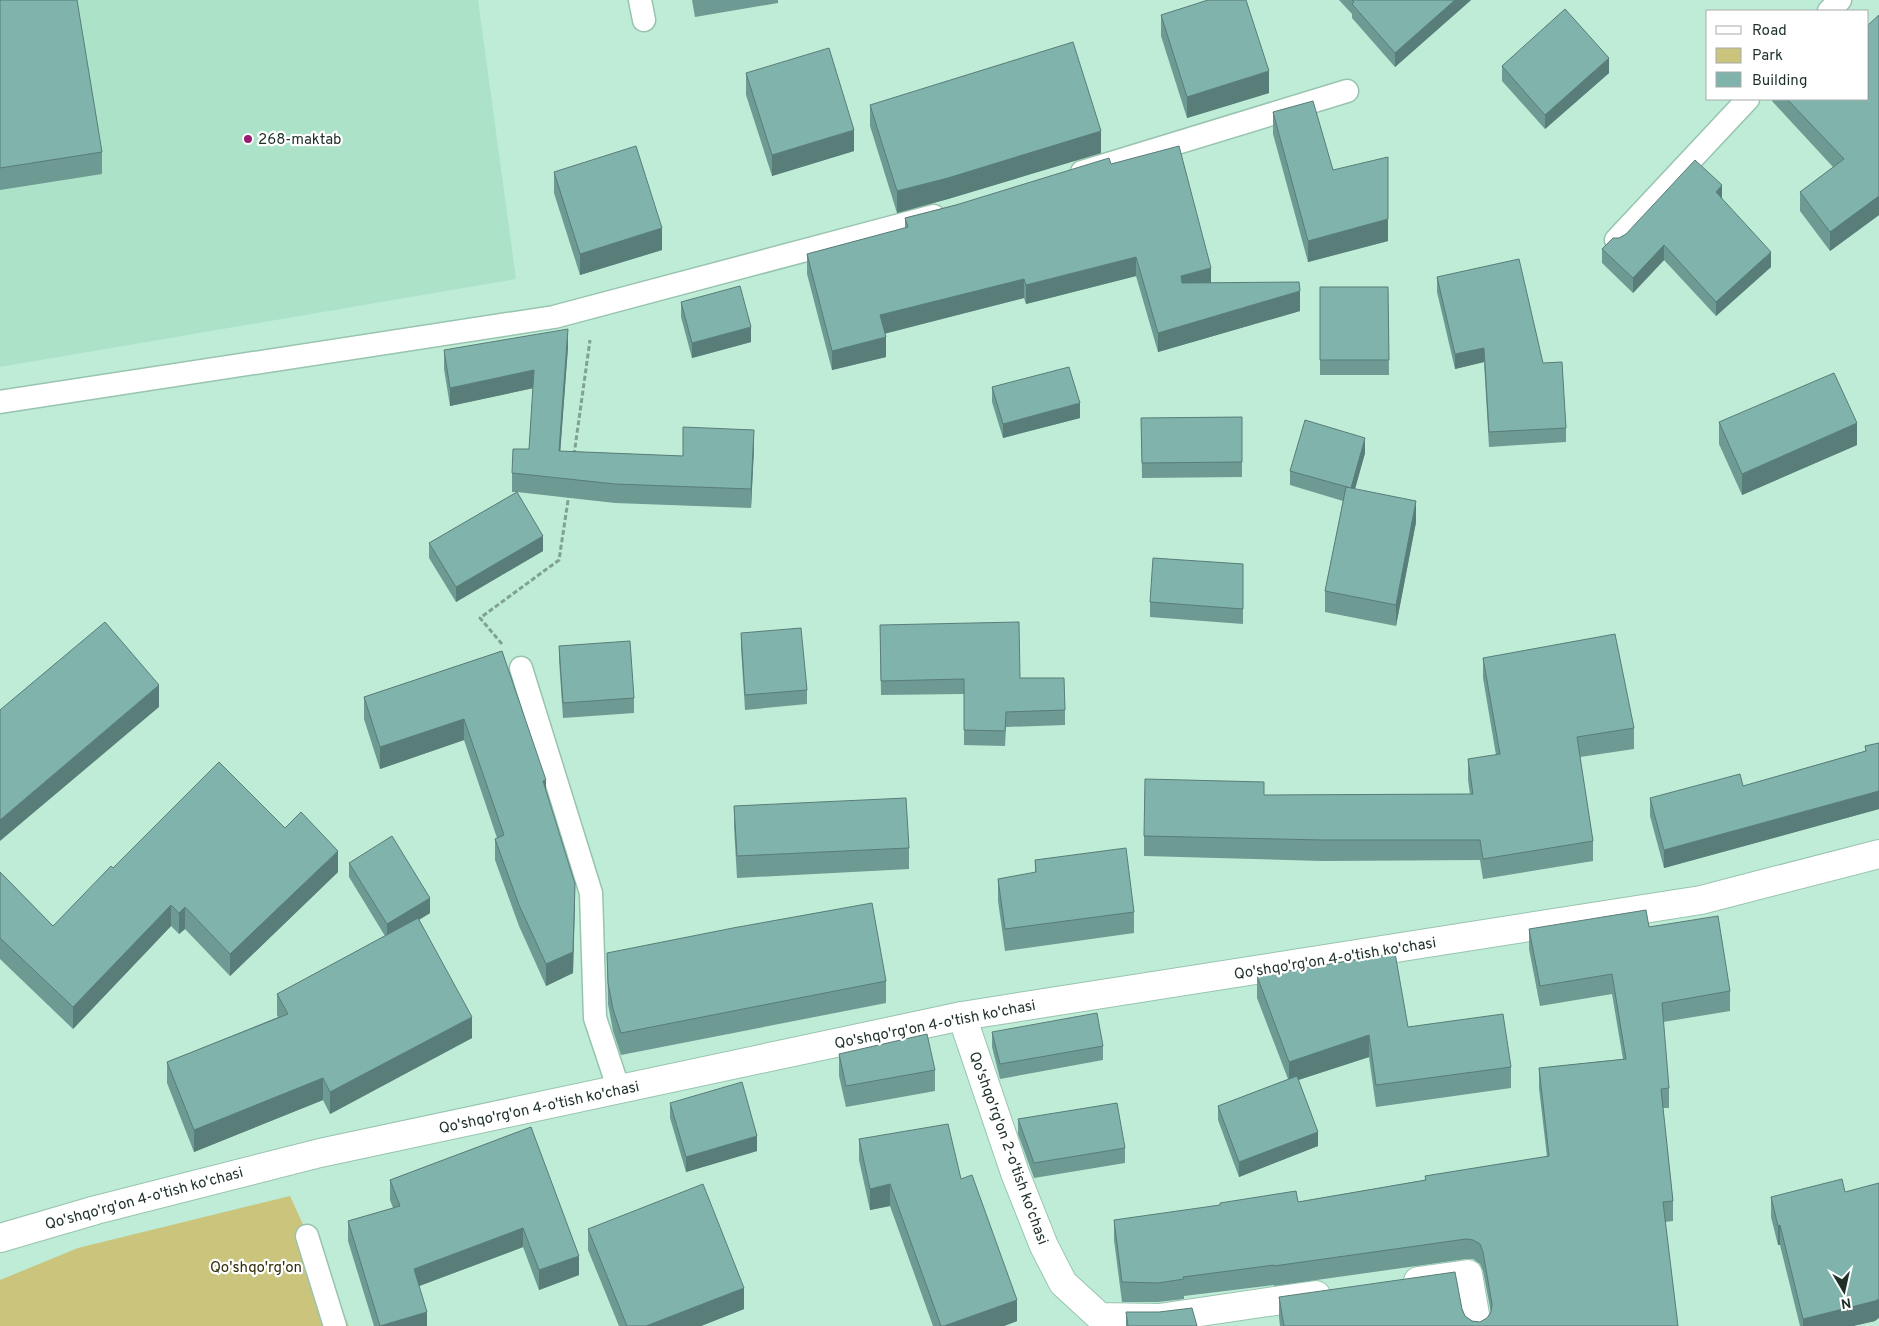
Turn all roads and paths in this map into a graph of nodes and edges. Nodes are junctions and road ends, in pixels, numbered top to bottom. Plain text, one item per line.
1 (1840, 0) edge
2 (1830, 10) edge
3 (1347, 91) dead end
4 (1747, 100) edge
5 (1065, 177) edge
6 (952, 212) edge
7 (1616, 240) edge
8 (554, 317) junction
9 (0, 402) edge
10 (573, 464) edge
11 (569, 493) edge
12 (521, 668) joint
13 (1879, 854) edge
14 (962, 1016) junction
15 (618, 1090) junction
16 (307, 1236) dead end
17 (0, 1238) edge
18 (1390, 1285) edge
19 (1342, 1292) edge
20 (1094, 1322) edge
21 (335, 1326) edge
22 (1477, 1326) edge

1 - 2 lane
3 - 5 lane
4 - 7 lane
6 - 8 lane
8 - 9 lane
8 - 10 path
11 - 12 path
12 - 15 lane
13 - 14 street, Qo'shqo'rg'on 4-o'tish ko'chasi
14 - 15 street, Qo'shqo'rg'on 4-o'tish ko'chasi
14 - 20 street, Qo'shqo'rg'on 2-o'tish ko'chasi
15 - 17 street, Qo'shqo'rg'on 4-o'tish ko'chasi
16 - 21 lane
18 - 22 street
19 - 20 street, Qo'shqo'rg'on 2-o'tish ko'chasi

